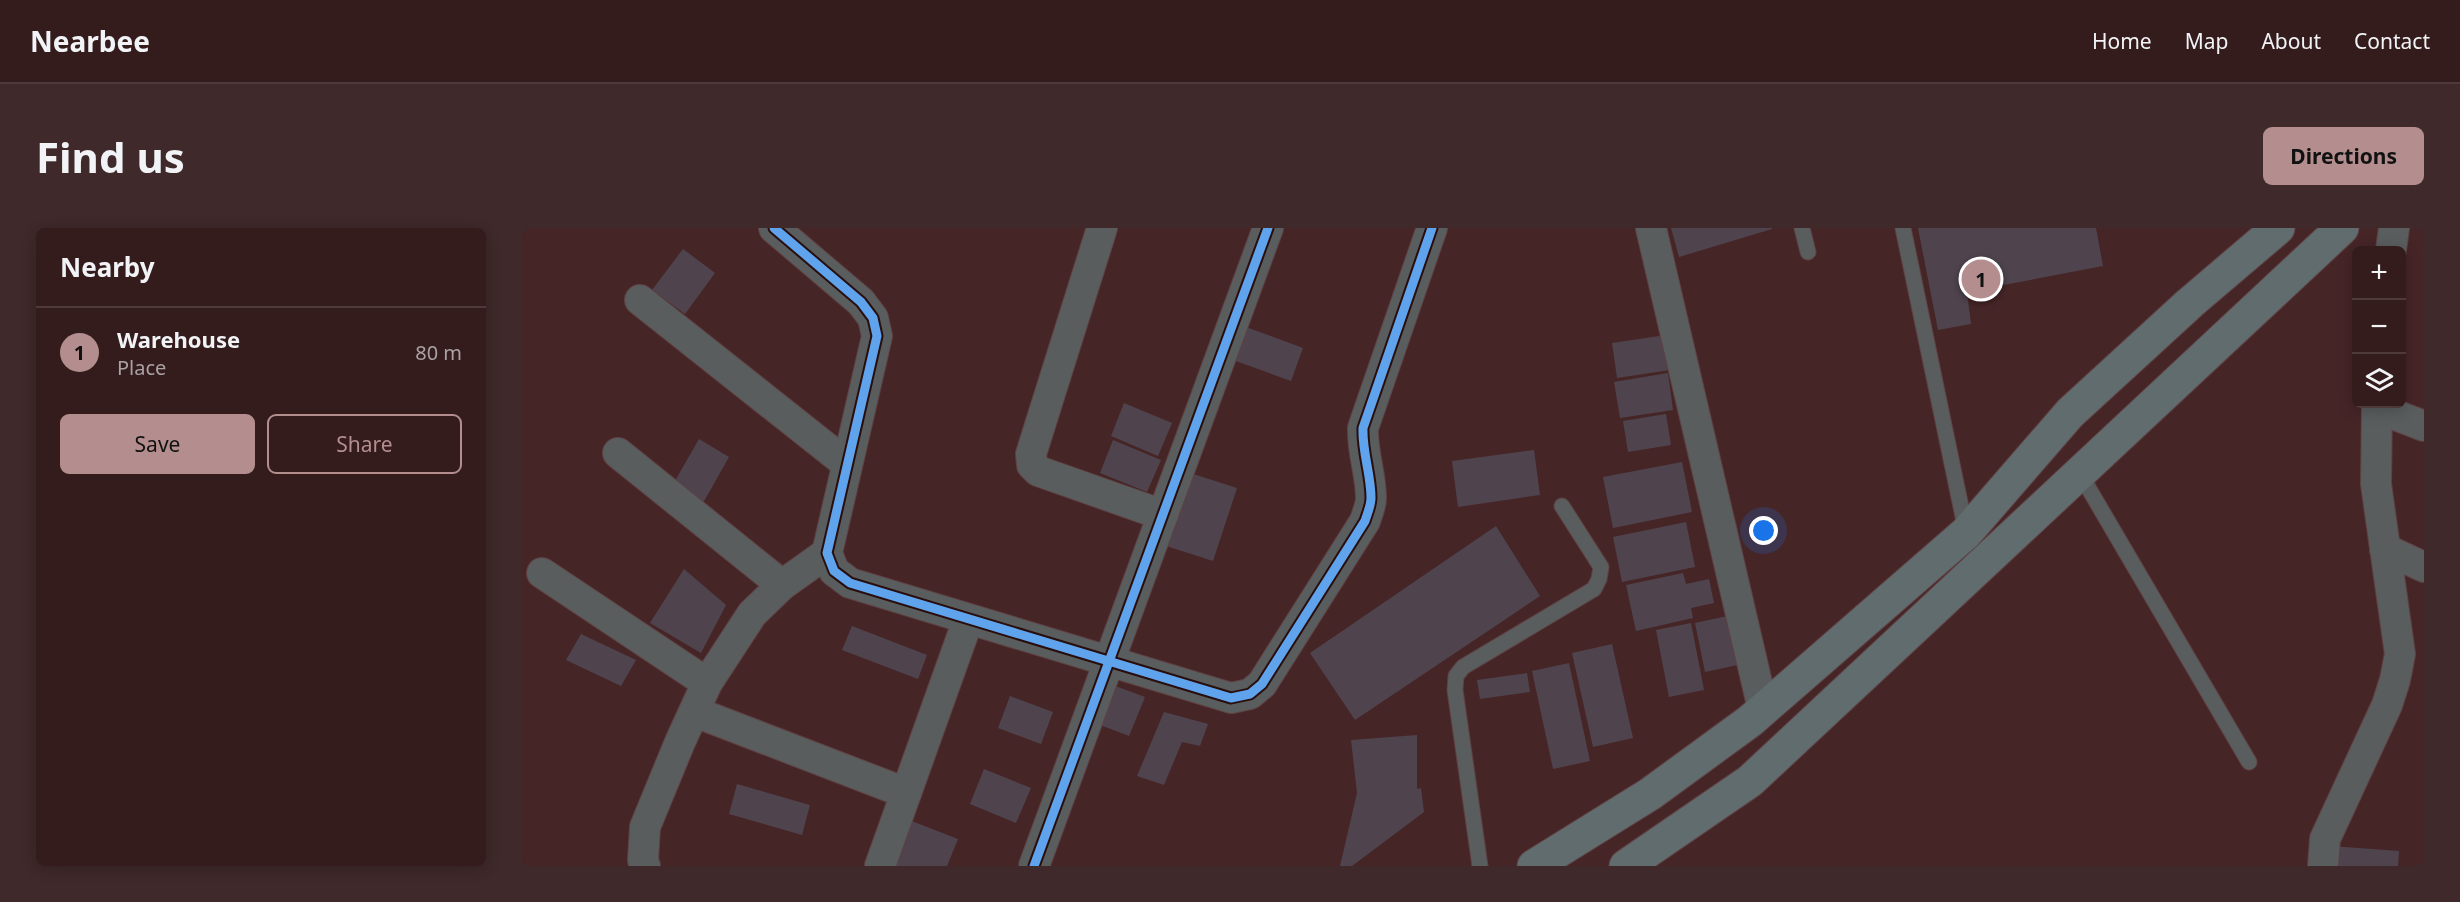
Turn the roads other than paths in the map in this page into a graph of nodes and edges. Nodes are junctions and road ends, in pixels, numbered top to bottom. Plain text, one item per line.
1 (774, 228) edge
2 (1102, 228) edge
3 (1268, 228) edge
4 (1432, 228) edge
5 (1651, 228) edge
6 (1802, 228) edge
7 (1903, 228) edge
8 (2278, 228) edge
9 (2342, 228) edge
10 (2394, 228) edge
11 (2392, 246) edge
12 (1808, 252) dead end
13 (640, 300) dead end
14 (2377, 408) edge
15 (2382, 408) edge
16 (2424, 426) edge
17 (618, 453) dead end
18 (848, 464) junction
19 (2079, 471) junction
20 (1562, 506) dead end
21 (1163, 515) junction
22 (1966, 533) junction
23 (2385, 549) junction
24 (827, 553) junction
25 (2424, 567) edge
26 (542, 573) dead end
27 (782, 585) junction
28 (968, 620) junction
29 (1111, 662) junction
30 (707, 683) junction
31 (1763, 710) junction
32 (695, 712) junction
33 (2249, 762) dead end
34 (906, 793) junction
35 (645, 866) edge
36 (880, 866) edge
37 (1034, 866) edge
38 (1480, 866) edge
39 (1534, 866) edge
40 (1626, 866) edge
41 (2323, 866) edge

1 - 18 street
2 - 21 street
3 - 21 street
4 - 29 street
5 - 31 street
6 - 12 lane
7 - 22 lane
8 - 22 highway
9 - 19 highway
10 - 11 street
13 - 18 street
14 - 23 street
15 - 16 street
17 - 27 street
18 - 24 street
19 - 33 lane
19 - 40 highway
20 - 38 lane
21 - 29 street
22 - 31 highway
23 - 25 street
23 - 41 street
24 - 27 street
24 - 28 street
26 - 30 street
27 - 30 street
28 - 29 street
28 - 34 street
29 - 37 street
30 - 32 street
31 - 39 highway
32 - 34 street
32 - 35 street
34 - 36 street

